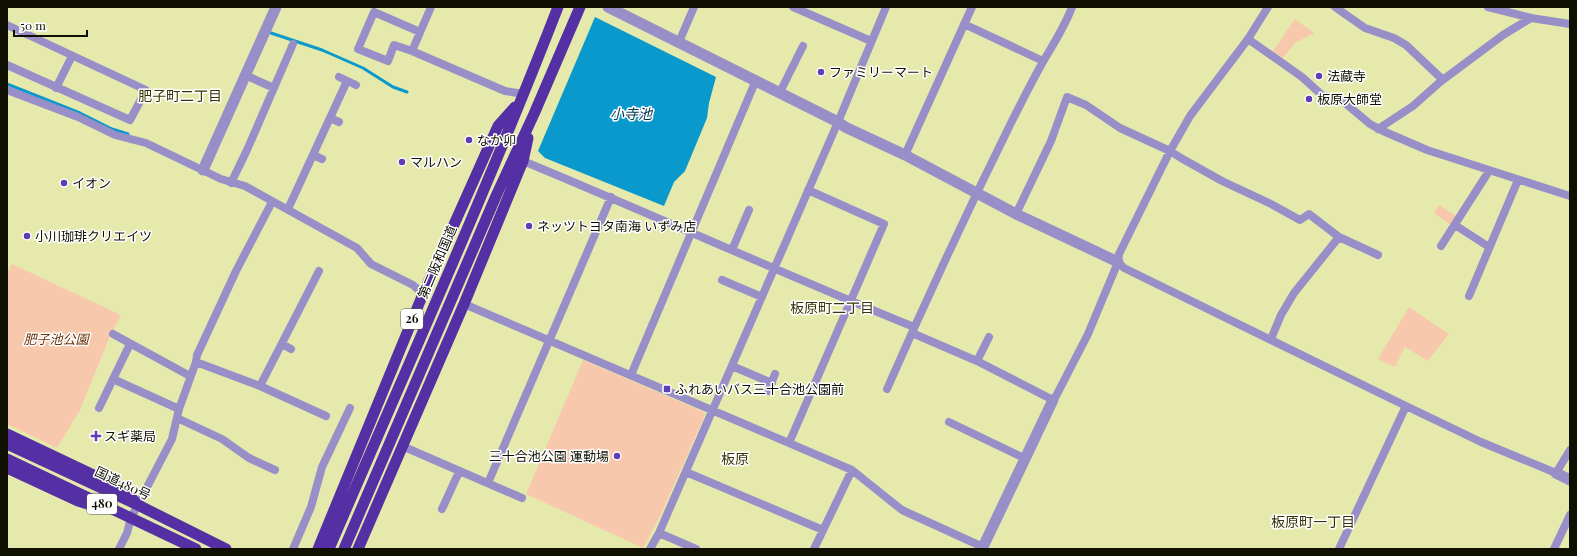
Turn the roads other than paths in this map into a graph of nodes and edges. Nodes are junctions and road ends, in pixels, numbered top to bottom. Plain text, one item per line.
1 (276, 7) edge
2 (431, 7) edge
3 (558, 7) edge
4 (580, 7) edge
5 (608, 7) edge
6 (694, 7) edge
7 (793, 7) edge
8 (886, 7) edge
9 (972, 7) edge
10 (1072, 7) edge
11 (1268, 7) edge
12 (1335, 7) edge
13 (1488, 7) edge
14 (1531, 18) junction
15 (964, 24) junction
16 (1570, 24) edge
17 (7, 25) edge
18 (420, 32) junction
19 (1248, 39) junction
20 (871, 41) junction
21 (679, 42) junction
22 (293, 44) dead end
23 (803, 46) dead end
24 (412, 51) junction
25 (72, 56) junction
26 (1043, 61) junction
27 (7, 65) edge
28 (245, 75) junction
29 (339, 77) dead end
30 (756, 80) junction
31 (1443, 80) junction
32 (347, 81) junction
33 (356, 85) dead end
34 (56, 88) junction
35 (274, 88) junction
36 (7, 90) edge
37 (780, 92) junction
38 (523, 96) junction
39 (534, 114) junction
40 (330, 118) junction
41 (339, 122) dead end
42 (838, 122) junction
43 (1378, 129) junction
44 (1170, 151) junction
45 (313, 155) junction
46 (905, 155) junction
47 (322, 159) dead end
48 (523, 161) junction
49 (203, 170) junction
50 (1489, 171) junction
51 (1518, 180) junction
52 (231, 183) junction
53 (808, 190) junction
54 (977, 192) junction
55 (1570, 196) edge
56 (611, 197) junction
57 (272, 202) junction
58 (288, 209) junction
59 (749, 210) dead end
60 (1016, 214) junction
61 (1455, 225) junction
62 (692, 233) junction
63 (1339, 237) junction
64 (1441, 246) dead end
65 (1490, 247) junction
66 (732, 250) junction
67 (1378, 255) dead end
68 (1118, 262) junction
69 (774, 269) junction
70 (319, 271) dead end
71 (722, 280) dead end
72 (423, 294) junction
73 (1469, 296) dead end
74 (762, 297) junction
75 (850, 301) junction
76 (464, 304) junction
77 (913, 330) junction
78 (113, 334) dead end
79 (989, 337) dead end
80 (1271, 339) junction
81 (550, 340) junction
82 (130, 344) junction
83 (282, 344) junction
84 (291, 349) dead end
85 (977, 361) junction
86 (196, 362) junction
87 (732, 366) junction
88 (775, 374) dead end
89 (631, 375) junction
90 (190, 376) junction
91 (113, 379) junction
92 (772, 382) junction
93 (260, 386) junction
94 (887, 389) dead end
95 (768, 391) dead end
96 (1053, 400) junction
97 (1406, 406) junction
98 (99, 408) dead end
99 (350, 408) dead end
100 (179, 409) junction
101 (713, 410) junction
102 (326, 416) dead end
103 (177, 418) junction
104 (949, 422) dead end
105 (7, 434) edge
106 (789, 443) junction
107 (7, 444) edge
108 (402, 446) junction
109 (1570, 450) edge
110 (1024, 458) junction
111 (7, 459) edge
112 (7, 468) edge
113 (275, 470) dead end
114 (852, 470) junction
115 (459, 472) junction
116 (686, 472) junction
117 (1556, 473) junction
118 (1570, 480) edge
119 (488, 483) junction
120 (522, 498) dead end
121 (138, 505) junction
122 (114, 510) junction
123 (442, 510) dead end
124 (1570, 515) edge
125 (131, 518) junction
126 (823, 530) junction
127 (659, 533) junction
128 (982, 548) edge
129 (119, 549) edge
130 (196, 549) edge
131 (226, 549) edge
132 (293, 549) edge
133 (318, 549) edge
134 (329, 549) edge
135 (344, 549) edge
136 (358, 549) edge
137 (650, 549) edge
138 (696, 549) edge
139 (814, 549) edge
140 (1339, 549) edge
141 (1554, 549) edge

1 - 28 street
2 - 18 street
3 - 38 highway, 第二阪和国道 / 26
4 - 39 highway, 26
5 - 21 street
6 - 21 street
7 - 20 street
8 - 20 street
9 - 15 street
10 - 26 street
11 - 19 street
12 - 31 street
13 - 14 street
14 - 16 street
14 - 31 street
15 - 26 street
15 - 46 street
17 - 25 street
18 - 24 street
18 - 24 street
19 - 43 street
19 - 44 street
20 - 42 street
21 - 30 street
22 - 35 street
23 - 37 street
24 - 38 street
25 - 34 street
25 - 34 street
26 - 54 street
27 - 34 street
28 - 35 street
28 - 49 street
29 - 32 street
30 - 37 street
30 - 62 street
31 - 43 street
32 - 33 street
32 - 40 street
35 - 52 street
36 - 49 street
37 - 42 street
38 - 72 highway, 26
38 - 134 highway, 第二阪和国道 / 26
39 - 48 highway, 26
39 - 135 highway, 26
40 - 41 street
40 - 45 street
42 - 46 street
42 - 53 street
43 - 50 street
44 - 60 street
44 - 63 street
44 - 68 street
45 - 47 street
45 - 58 street
46 - 54 street
48 - 56 street
48 - 76 highway, 26
49 - 52 street
50 - 51 street
50 - 61 street
51 - 55 street
51 - 65 street
52 - 57 street
53 - 69 street
53 - 75 street
54 - 60 street
54 - 77 street
56 - 62 street
56 - 81 street
57 - 58 street
57 - 86 street
58 - 72 street
59 - 66 street
60 - 68 street
61 - 64 street
61 - 65 street
62 - 66 street
62 - 89 street
63 - 67 street
63 - 80 street
65 - 73 street
66 - 69 street
68 - 80 street
68 - 96 street
69 - 74 street
69 - 75 street
70 - 83 street
71 - 74 street
72 - 133 highway, 26
74 - 87 street
75 - 77 street
75 - 106 street
76 - 81 street
76 - 108 highway, 26
77 - 85 street
77 - 94 street
78 - 82 street
79 - 85 street
80 - 97 street
81 - 89 street
81 - 119 street
82 - 90 street
82 - 91 street
83 - 84 street
83 - 93 street
85 - 96 street
86 - 90 street
86 - 93 street
87 - 92 street
87 - 101 street
88 - 92 street
89 - 101 street
90 - 100 street
91 - 98 street
91 - 100 street
92 - 95 street
93 - 102 street
96 - 110 street
97 - 117 street
97 - 140 street
99 - 132 street
100 - 103 street
101 - 106 street
101 - 116 street
103 - 113 street
103 - 121 street
104 - 110 street
105 - 121 highway, 480
106 - 114 street
107 - 121 highway, 国道480号 / 480
108 - 115 street
108 - 136 highway, 26
109 - 117 street
110 - 128 street
111 - 122 highway, 480
112 - 122 highway, 480
114 - 126 street
114 - 128 street
115 - 119 street
115 - 123 street
116 - 126 street
116 - 127 street
117 - 118 street
119 - 120 street
121 - 125 street
121 - 131 highway, 国道480号 / 480
122 - 125 highway, 480
124 - 141 street
125 - 129 street
125 - 130 highway, 480
126 - 139 street
127 - 137 street
127 - 138 street

